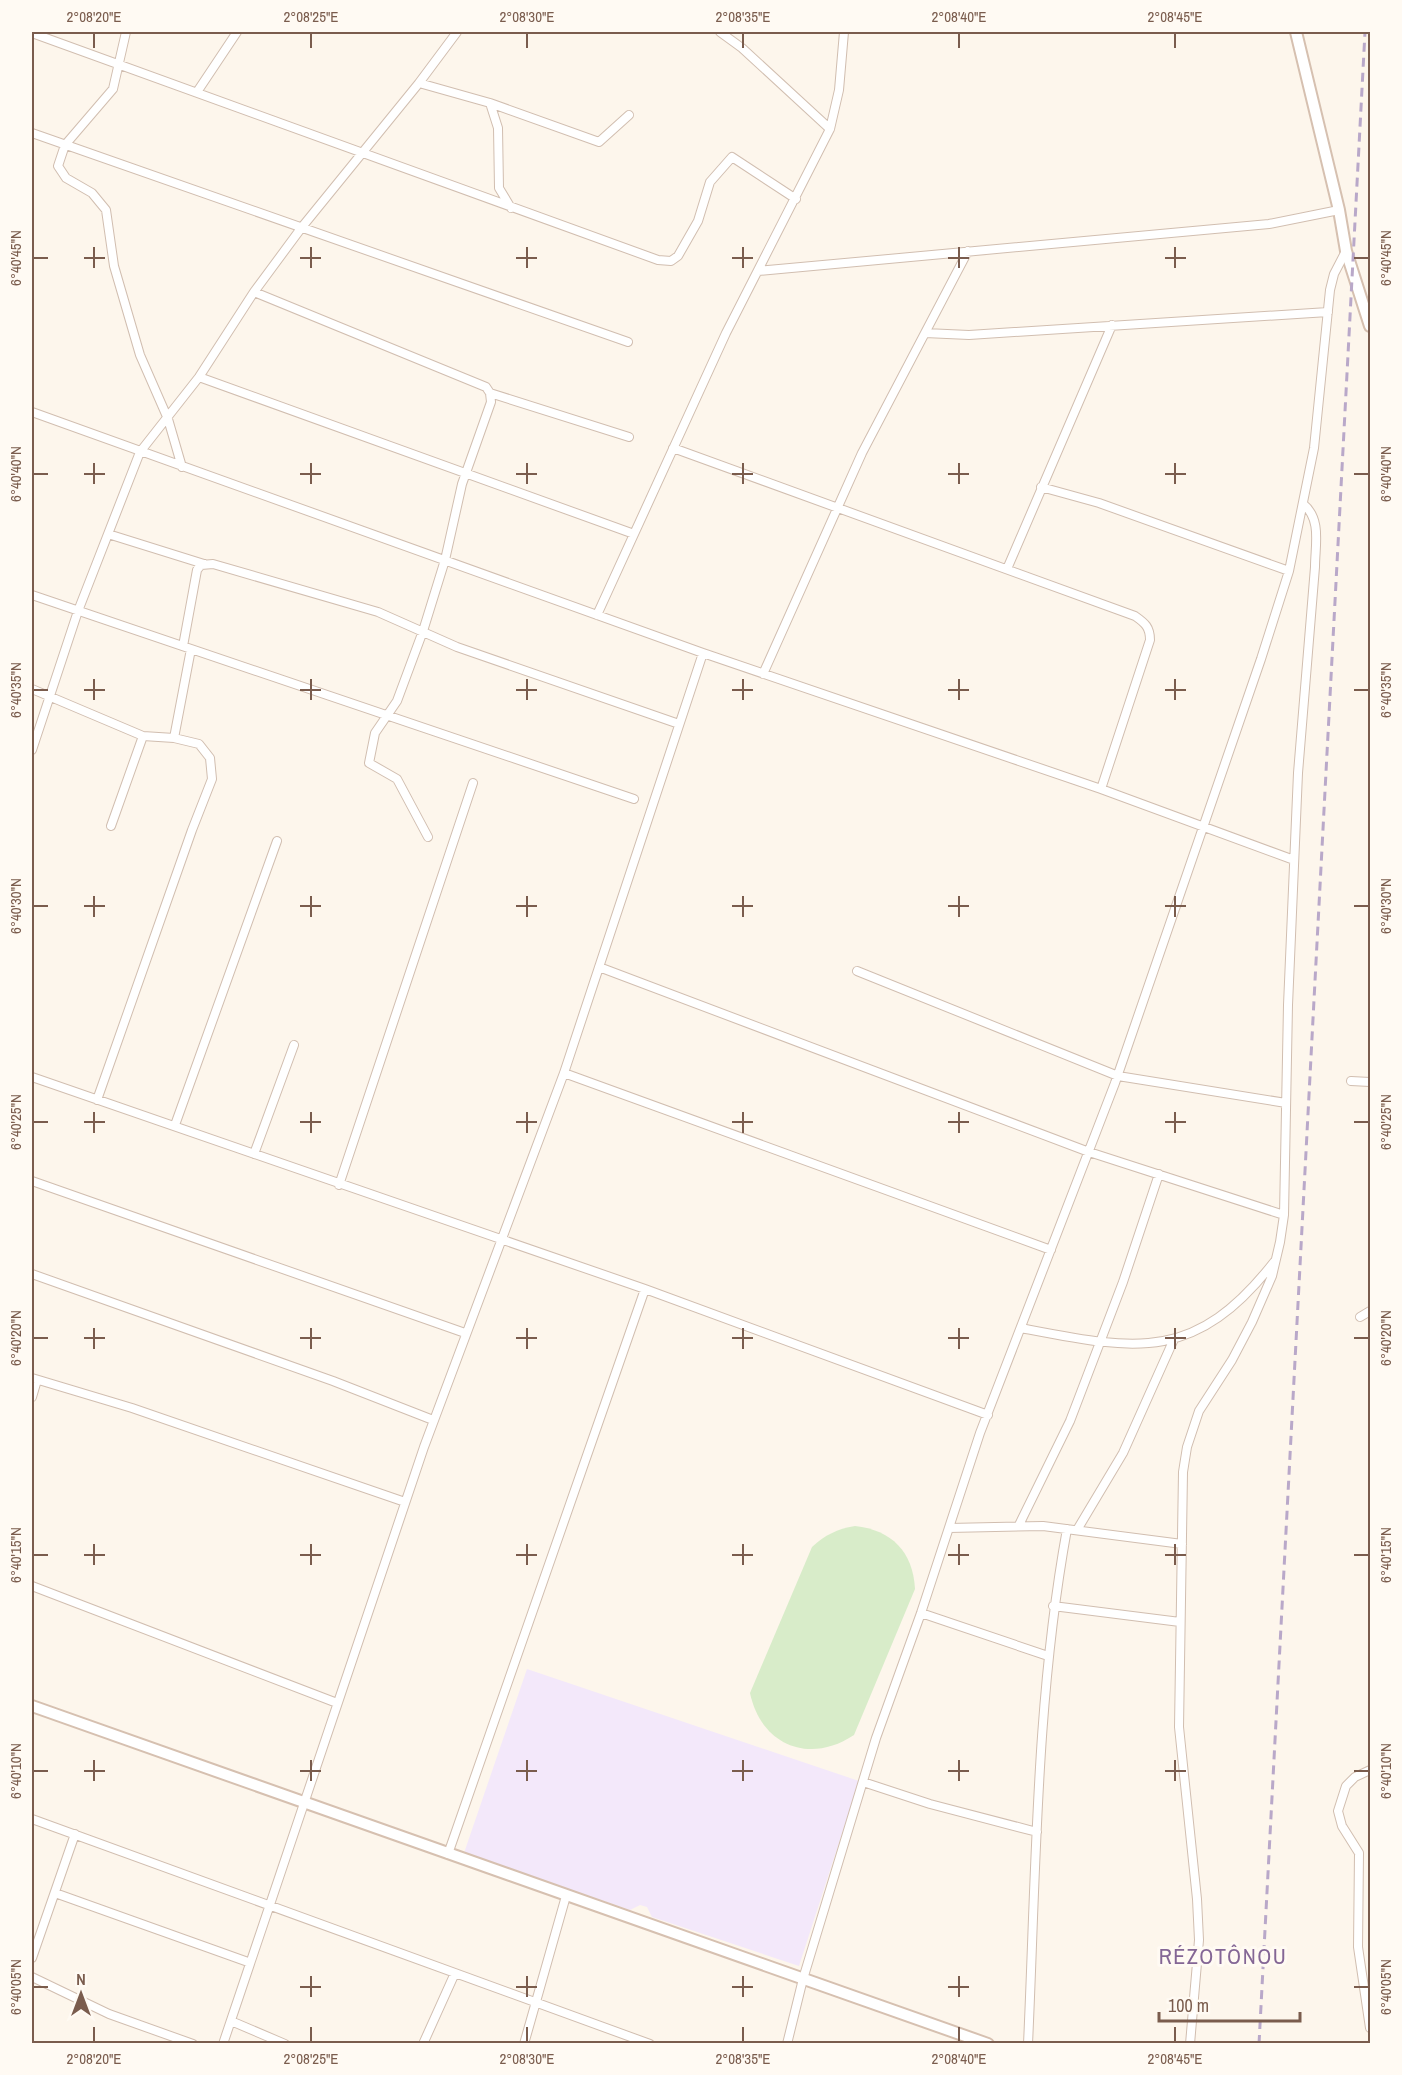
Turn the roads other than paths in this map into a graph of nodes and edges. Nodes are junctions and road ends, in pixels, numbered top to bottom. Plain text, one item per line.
1 (126, 32) edge
2 (237, 32) edge
3 (457, 32) edge
4 (720, 32) edge
5 (844, 32) edge
6 (1296, 32) edge
7 (32, 33) edge
8 (119, 64) junction
9 (419, 83) junction
10 (197, 92) junction
11 (490, 103) junction
12 (629, 115) dead end
13 (831, 129) junction
14 (32, 133) edge
15 (65, 145) junction
16 (362, 152) junction
17 (796, 199) junction
18 (511, 209) junction
19 (1340, 210) junction
20 (302, 227) junction
21 (968, 251) junction
22 (1346, 251) junction
23 (758, 271) junction
24 (254, 292) junction
25 (1328, 312) junction
26 (1112, 325) junction
27 (1371, 326) edge
28 (925, 333) junction
29 (628, 342) dead end
30 (199, 377) junction
31 (490, 393) junction
32 (32, 412) edge
33 (168, 419) junction
34 (629, 437) dead end
35 (673, 448) junction
36 (140, 452) junction
37 (182, 467) junction
38 (465, 474) junction
39 (1041, 487) junction
40 (1303, 504) junction
41 (838, 508) junction
42 (108, 534) junction
43 (634, 534) junction
44 (445, 560) junction
45 (204, 564) junction
46 (1007, 570) junction
47 (1289, 571) junction
48 (32, 595) edge
49 (78, 611) junction
50 (597, 615) junction
51 (423, 631) junction
52 (183, 646) junction
53 (191, 649) junction
54 (703, 653) junction
55 (763, 674) junction
56 (32, 689) edge
57 (50, 696) junction
58 (386, 715) junction
59 (679, 724) junction
60 (142, 736) junction
61 (174, 738) junction
62 (32, 750) edge
63 (473, 783) dead end
64 (1101, 789) junction
65 (634, 799) dead end
66 (111, 826) dead end
67 (1204, 828) junction
68 (428, 837) dead end
69 (277, 841) dead end
70 (1294, 860) junction
71 (599, 966) junction
72 (857, 972) dead end
73 (294, 1045) dead end
74 (564, 1073) junction
75 (1118, 1076) junction
76 (32, 1077) edge
77 (1351, 1081) dead end
78 (1371, 1082) edge
79 (97, 1100) junction
80 (1286, 1103) junction
81 (175, 1125) junction
82 (1089, 1152) junction
83 (254, 1154) junction
84 (1158, 1174) junction
85 (32, 1181) edge
86 (339, 1185) junction
87 (1284, 1215) junction
88 (501, 1240) junction
89 (1051, 1250) junction
90 (1277, 1257) junction
91 (32, 1274) edge
92 (645, 1289) junction
93 (1371, 1311) edge
94 (1360, 1317) dead end
95 (1021, 1328) junction
96 (465, 1333) junction
97 (1174, 1340) junction
98 (1099, 1342) junction
99 (34, 1379) edge
100 (32, 1397) edge
101 (988, 1415) junction
102 (433, 1420) junction
103 (405, 1502) junction
104 (1019, 1525) junction
105 (949, 1528) junction
106 (1067, 1529) junction
107 (1077, 1530) junction
108 (1182, 1544) junction
109 (32, 1586) edge
110 (1053, 1606) junction
111 (921, 1613) junction
112 (1180, 1622) junction
113 (1048, 1656) junction
114 (337, 1703) junction
115 (32, 1706) edge
116 (1371, 1770) edge
117 (863, 1782) junction
118 (303, 1802) junction
119 (32, 1819) edge
120 (1037, 1832) junction
121 (75, 1834) junction
122 (447, 1854) junction
123 (55, 1893) junction
124 (566, 1896) junction
125 (270, 1906) junction
126 (32, 1958) edge
127 (249, 1962) junction
128 (454, 1972) junction
129 (32, 1977) edge
130 (803, 1979) junction
131 (536, 2002) junction
132 (231, 2021) junction
133 (1371, 2028) edge
134 (193, 2043) edge
135 (223, 2043) edge
136 (285, 2043) edge
137 (423, 2043) edge
138 (524, 2043) edge
139 (650, 2043) edge
140 (787, 2043) edge
141 (988, 2043) edge
142 (1028, 2043) edge
143 (1190, 2043) edge

1 - 8 street
2 - 10 street
3 - 9 street
4 - 13 street
5 - 13 street
6 - 19 main road
7 - 8 street
8 - 10 street
8 - 15 street
9 - 11 street
9 - 16 street
10 - 16 street
11 - 12 street
11 - 18 street
13 - 17 street
14 - 15 street
15 - 20 street
15 - 33 street
16 - 18 street
16 - 20 street
17 - 18 street
17 - 23 street
19 - 21 street
19 - 22 main road
20 - 24 street
20 - 29 street
21 - 23 street
21 - 28 street
22 - 25 street
22 - 27 main road
23 - 35 street
24 - 30 street
24 - 31 street
25 - 26 street
25 - 40 street
26 - 28 street
26 - 39 street
28 - 41 street
30 - 33 street
30 - 38 street
31 - 34 street
31 - 38 street
32 - 36 street
33 - 36 street
33 - 37 street
35 - 41 street
35 - 43 street
36 - 37 street
36 - 42 street
37 - 44 street
38 - 43 street
38 - 44 street
39 - 46 street
39 - 47 street
40 - 47 street
40 - 70 street
41 - 46 street
41 - 55 street
42 - 45 street
42 - 49 street
43 - 50 street
44 - 50 street
44 - 51 street
45 - 51 street
45 - 52 street
46 - 64 street
47 - 67 street
48 - 49 street
49 - 52 street
49 - 57 street
50 - 54 street
51 - 58 street
51 - 59 street
52 - 53 street
53 - 58 street
53 - 61 street
54 - 55 street
54 - 59 street
55 - 64 street
56 - 57 street
57 - 60 street
57 - 62 street
58 - 65 street
58 - 68 street
59 - 71 street
60 - 61 street
60 - 66 street
61 - 79 street
63 - 86 street
64 - 67 street
67 - 70 street
67 - 75 street
69 - 81 street
70 - 80 street
71 - 74 street
71 - 82 street
72 - 75 street
73 - 83 street
74 - 88 street
74 - 89 street
75 - 80 street
75 - 82 street
76 - 79 street
77 - 78 street
79 - 81 street
80 - 87 street
81 - 83 street
82 - 84 street
82 - 89 street
83 - 86 street
84 - 87 street
84 - 98 street
85 - 96 street
86 - 88 street
87 - 90 street
88 - 92 street
88 - 96 street
89 - 95 street
90 - 97 street
90 - 108 street
91 - 102 street
92 - 101 street
92 - 122 street
93 - 94 street
95 - 98 street
95 - 101 street
96 - 102 street
97 - 98 street
97 - 107 street
98 - 104 street
99 - 100 street
99 - 103 street
101 - 105 street
102 - 103 street
103 - 114 street
104 - 105 street
104 - 106 street
105 - 111 street
106 - 107 street
106 - 110 street
107 - 108 street
108 - 112 street
109 - 114 street
110 - 112 street
110 - 113 street
111 - 113 street
111 - 117 street
112 - 143 street
113 - 120 street
114 - 118 street
115 - 118 main road
116 - 133 street
117 - 120 street
117 - 130 street
118 - 122 main road
118 - 125 street
119 - 121 street
120 - 142 street
121 - 123 street
121 - 125 street
122 - 124 main road
123 - 126 street
123 - 127 street
124 - 130 main road
124 - 131 street
125 - 127 street
125 - 128 street
127 - 132 street
128 - 131 street
128 - 137 street
129 - 134 street
130 - 140 street
130 - 141 main road
131 - 138 street
131 - 139 street
132 - 135 street
132 - 136 street

